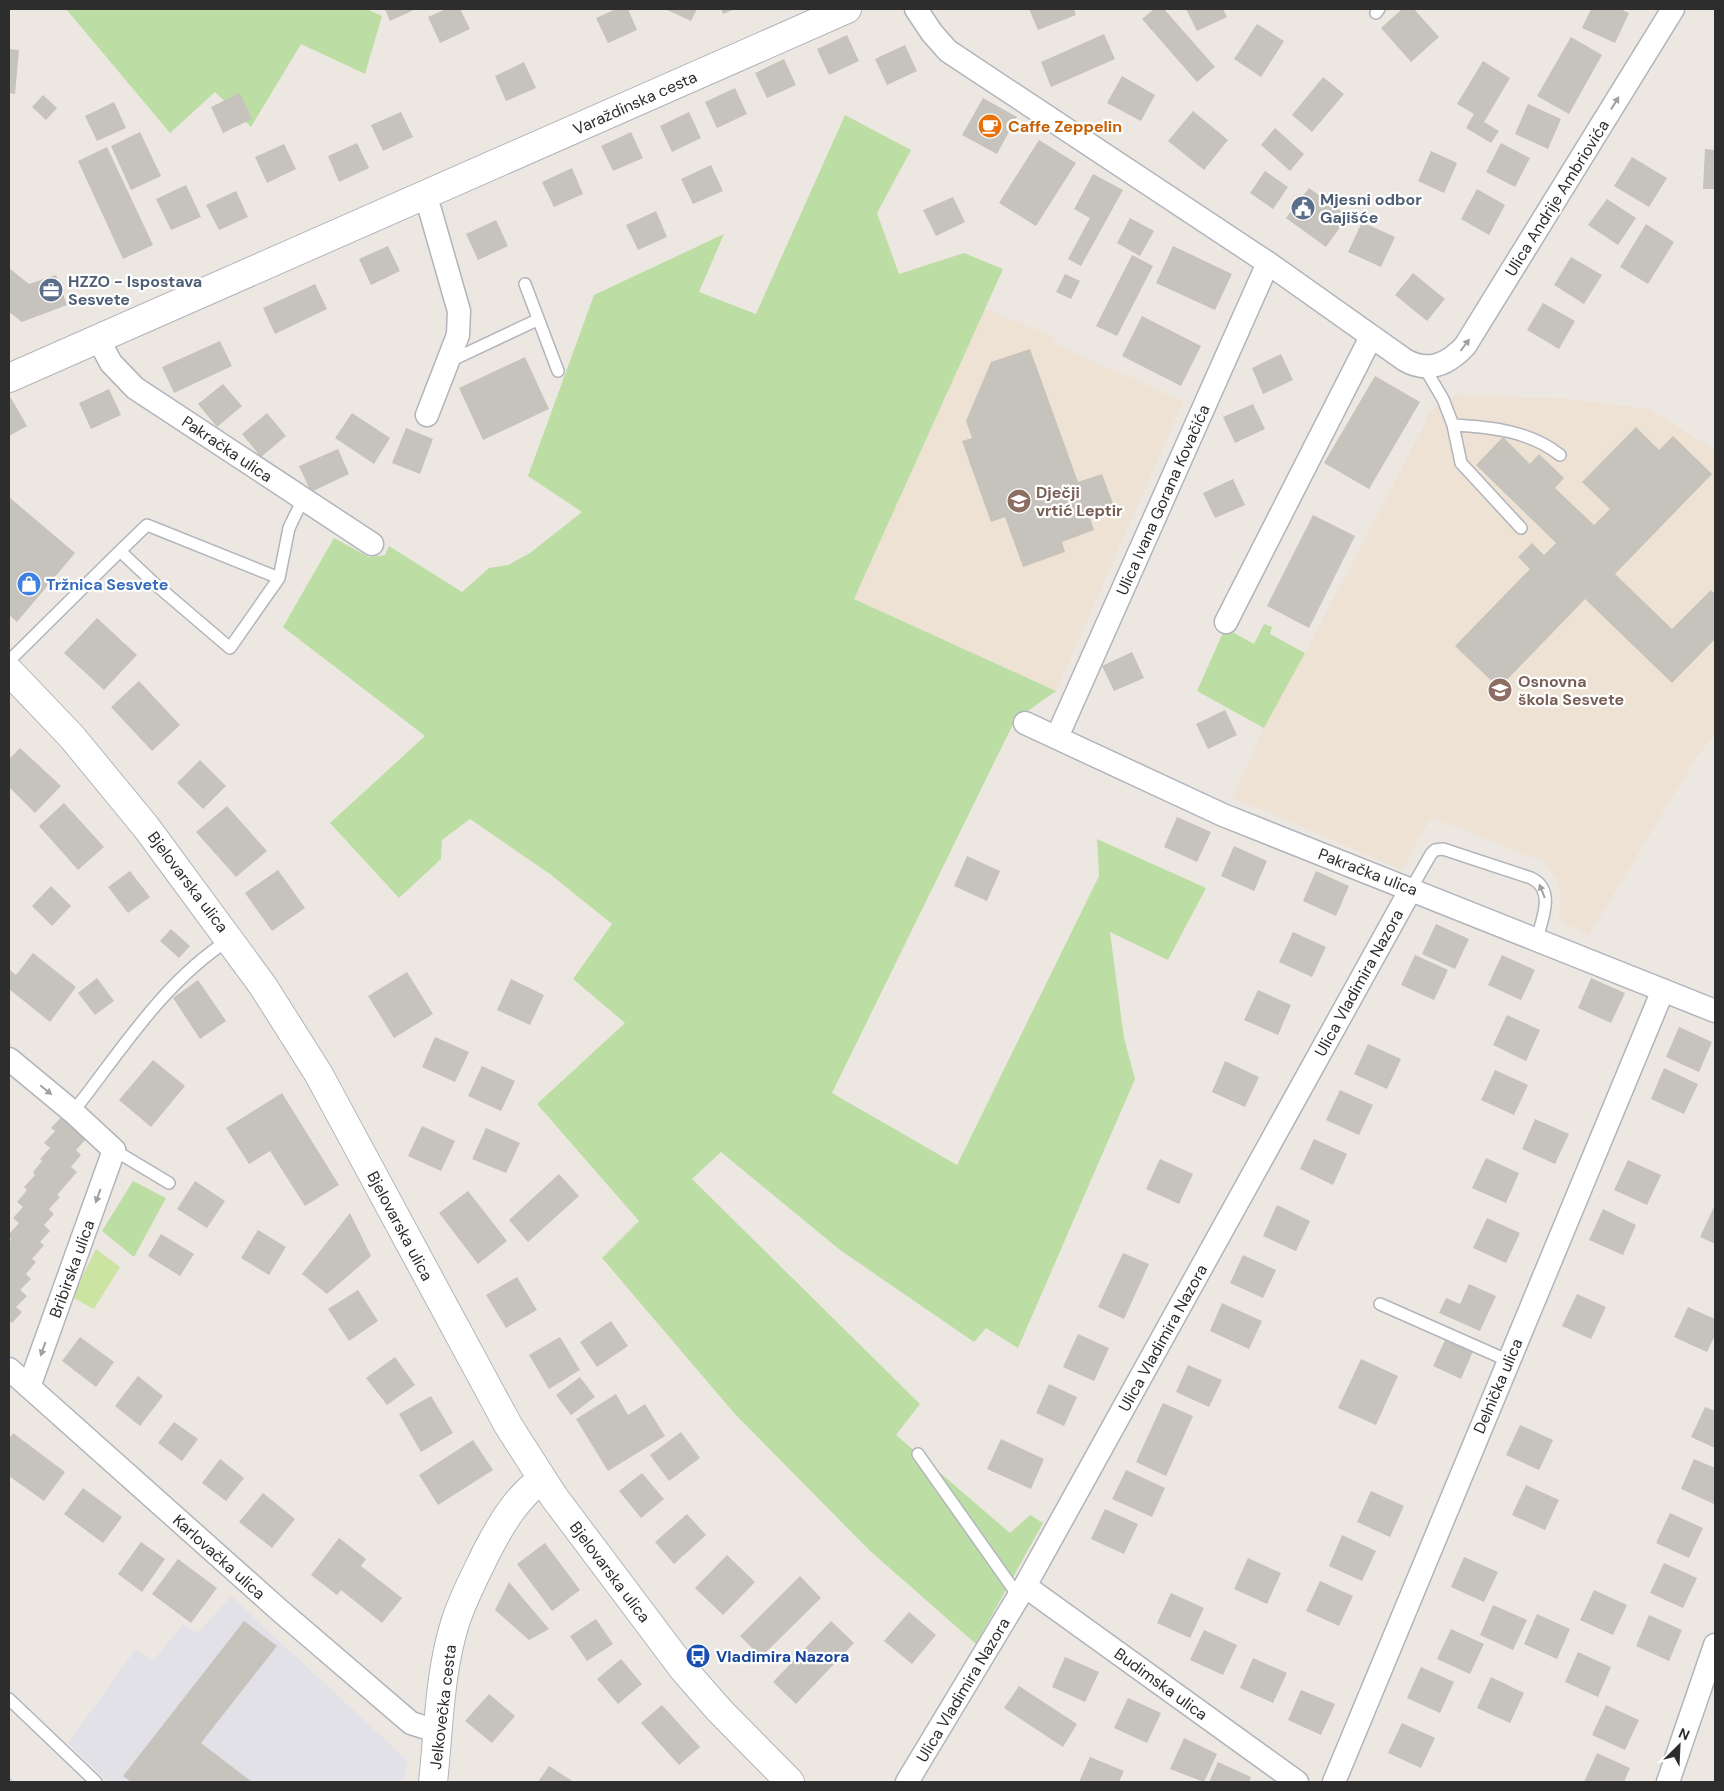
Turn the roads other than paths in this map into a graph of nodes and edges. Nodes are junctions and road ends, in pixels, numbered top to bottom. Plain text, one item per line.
1 (847, 9) edge
2 (916, 9) edge
3 (1673, 9) edge
4 (424, 197) junction
5 (1268, 263) junction
6 (525, 284) dead end
7 (537, 320) junction
8 (1371, 337) junction
9 (98, 339) junction
10 (448, 361) junction
11 (1424, 367) junction
12 (558, 371) dead end
13 (9, 378) edge
14 (427, 415) dead end
15 (1454, 425) junction
16 (1560, 455) dead end
17 (303, 499) junction
18 (1521, 528) dead end
19 (372, 544) dead end
20 (120, 551) junction
21 (279, 578) junction
22 (1226, 622) dead end
23 (9, 661) edge
24 (9, 671) edge
25 (1026, 723) dead end
26 (1058, 737) junction
27 (1411, 889) junction
28 (1537, 938) junction
29 (230, 939) junction
30 (1663, 990) junction
31 (1715, 1011) edge
32 (9, 1059) edge
33 (73, 1112) junction
34 (114, 1150) junction
35 (169, 1182) dead end
36 (1380, 1304) dead end
37 (1509, 1361) junction
38 (9, 1369) edge
39 (29, 1387) junction
40 (918, 1454) dead end
41 (542, 1479) junction
42 (1022, 1591) junction
43 (1715, 1645) edge
44 (9, 1699) edge
45 (439, 1732) junction
46 (96, 1782) edge
47 (433, 1782) edge
48 (790, 1782) edge
49 (908, 1782) edge
50 (1297, 1782) edge
51 (1334, 1782) edge
52 (1668, 1782) edge

1 - 4 main road, Varaždinska cesta
2 - 5 street
11 -> 3 street, Ulica Andrije Ambriovića
4 - 9 main road, Varaždinska cesta
4 - 10 street
5 - 8 street
5 - 26 street, Ulica Ivana Gorana Kovačića
6 - 7 lane
7 - 10 lane
7 - 12 lane
8 - 11 street
8 - 22 street
9 - 13 main road, Varaždinska cesta
9 - 17 street, Pakračka ulica
10 - 14 street
11 - 15 lane
15 - 16 lane
15 - 18 lane
17 - 19 street, Pakračka ulica
17 - 21 lane
20 - 21 lane
20 - 21 lane
20 - 23 lane
24 - 29 main road, Bjelovarska ulica
25 - 26 street, Pakračka ulica
26 - 27 street, Pakračka ulica
27 - 28 street, Pakračka ulica
28 -> 27 lane
27 - 42 street, Ulica Vladimira Nazora
28 - 30 street, Pakračka ulica
29 - 33 lane
29 - 41 main road, Bjelovarska ulica
30 - 31 street, Pakračka ulica
30 - 37 street, Delnička ulica
32 -> 33 street
33 - 34 street
34 - 35 lane
34 -> 39 street, Bribirska ulica
36 - 37 lane
37 - 51 street, Delnička ulica
38 - 39 street, Karlovačka ulica
39 - 45 street, Karlovačka ulica
40 - 42 lane
41 - 45 main road, Jelkovečka cesta
41 - 48 main road, Bjelovarska ulica
42 - 49 street, Ulica Vladimira Nazora
42 - 50 street, Budimska ulica
43 - 52 street
44 - 46 lane
45 - 47 main road, Jelkovečka cesta

